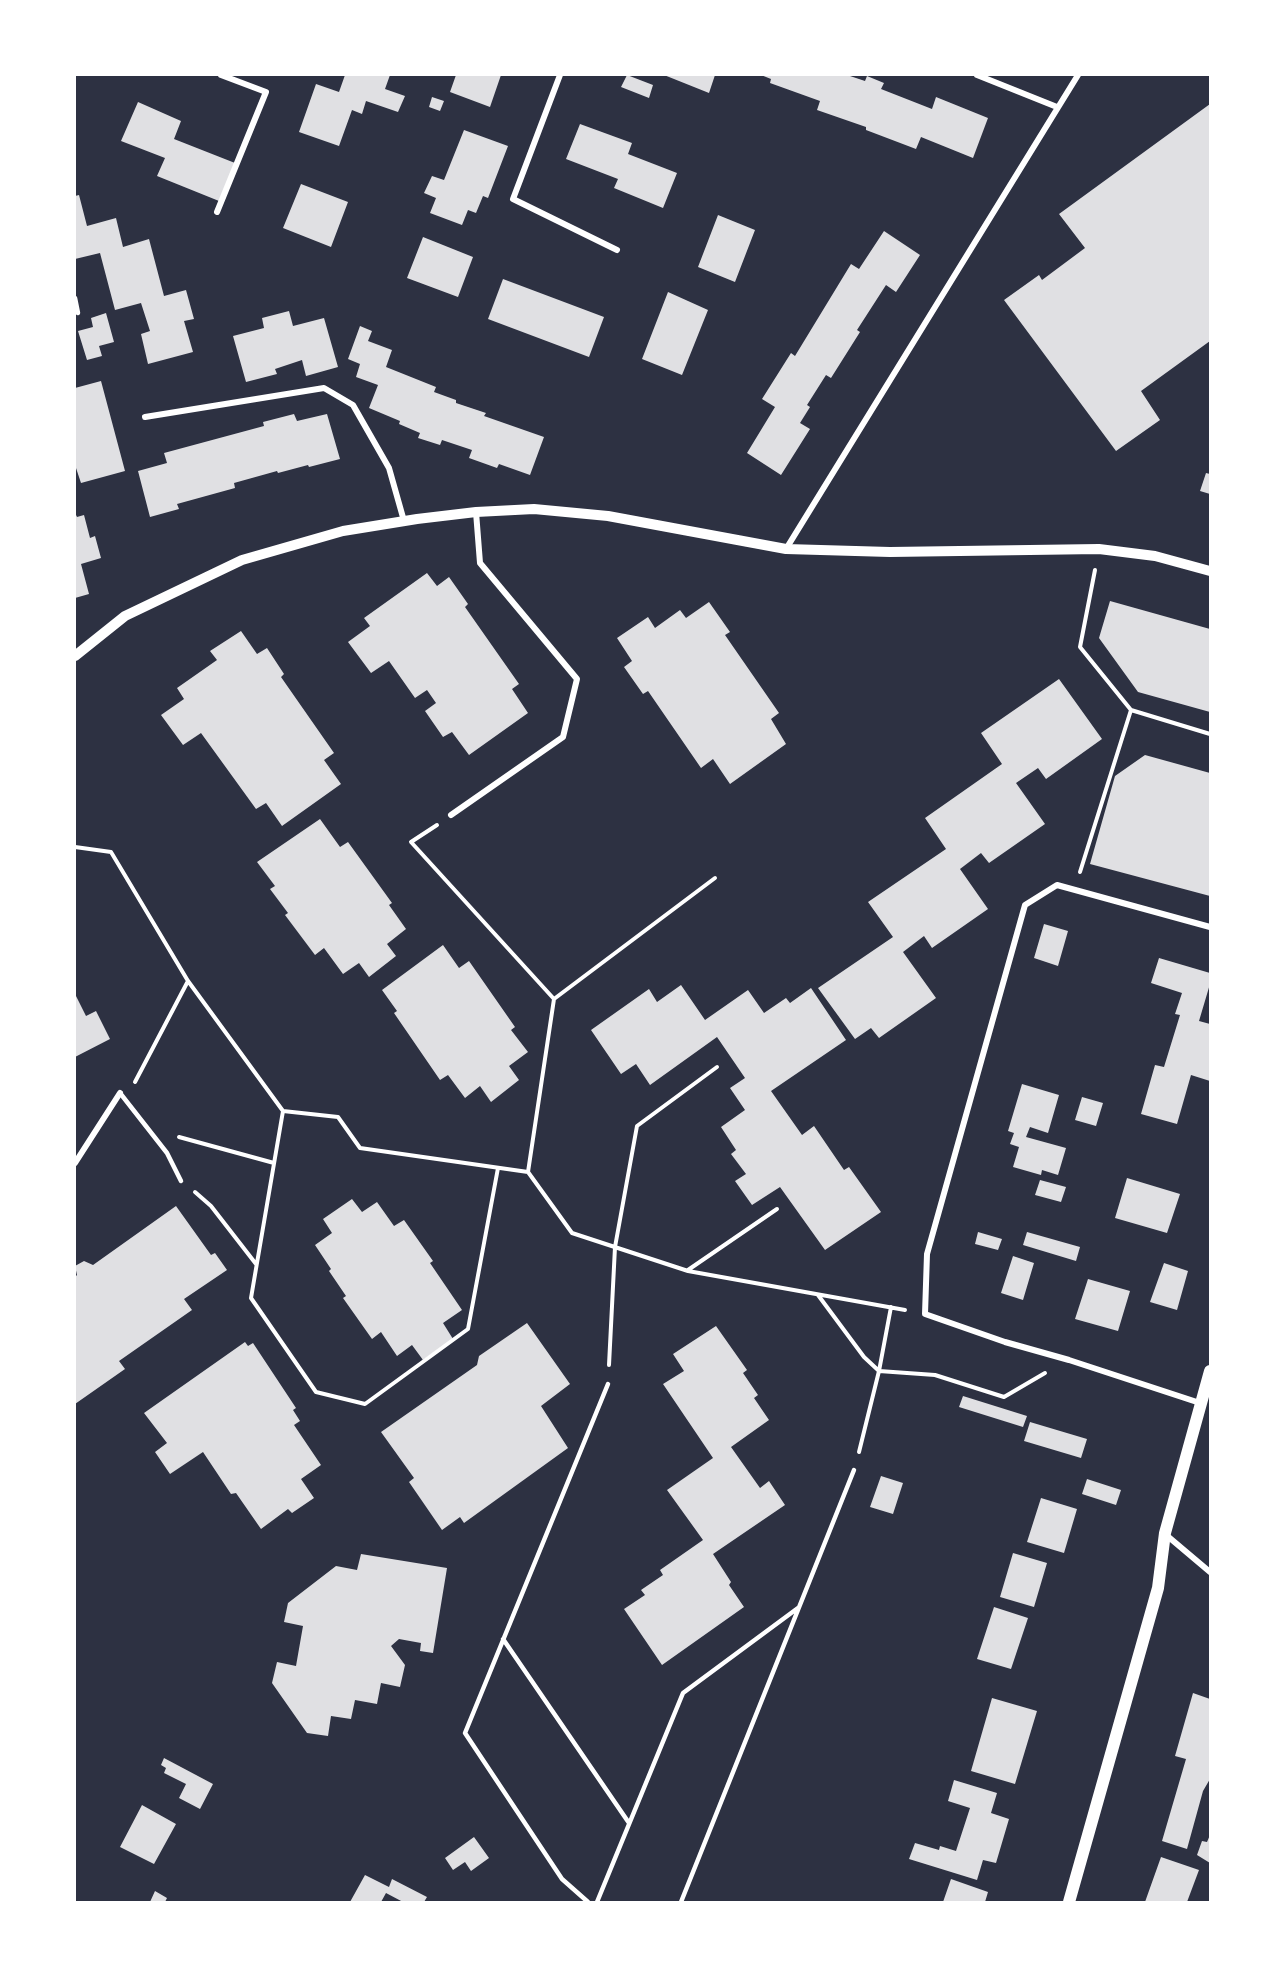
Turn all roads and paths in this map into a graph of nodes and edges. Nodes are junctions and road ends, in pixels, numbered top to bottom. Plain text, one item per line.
1 (220, 75) edge
2 (560, 75) edge
3 (977, 75) edge
4 (1078, 75) edge
5 (1058, 107) junction
6 (217, 212) dead end
7 (617, 250) dead end
8 (75, 298) edge
9 (78, 313) dead end
10 (145, 417) dead end
11 (476, 513) junction
12 (404, 521) junction
13 (786, 549) junction
14 (1099, 549) junction
15 (1210, 571) edge
16 (75, 656) edge
17 (1131, 710) junction
18 (1210, 734) edge
19 (451, 815) joint
20 (75, 847) edge
21 (715, 878) dead end
22 (1075, 891) junction
23 (1210, 927) edge
24 (189, 981) junction
25 (554, 999) junction
26 (717, 1067) dead end
27 (120, 1093) junction
28 (283, 1111) junction
29 (172, 1135) dead end
30 (75, 1163) edge
31 (274, 1163) junction
32 (498, 1168) junction
33 (528, 1172) junction
34 (181, 1181) joint
35 (777, 1209) dead end
36 (615, 1247) junction
37 (257, 1264) junction
38 (688, 1271) junction
39 (818, 1294) junction
40 (891, 1307) junction
41 (925, 1314) junction
42 (1069, 1360) junction
43 (879, 1371) junction
44 (1210, 1371) edge
45 (608, 1384) joint
46 (1200, 1402) junction
47 (854, 1470) joint
48 (1164, 1533) junction
49 (1210, 1572) edge
50 (800, 1606) junction
51 (503, 1639) junction
52 (629, 1823) junction
53 (588, 1902) edge
54 (597, 1902) edge
55 (681, 1902) edge
56 (1069, 1902) edge

1 - 6 street
2 - 7 street
3 - 5 street
4 - 5 street
5 - 13 street
8 - 9 lane
10 - 12 street
11 - 12 street
11 - 13 street
11 - 19 street
12 - 16 street
13 - 14 street
14 - 15 street
14 - 17 path
17 - 18 path
17 - 22 path
19 - 25 path
20 - 24 path
21 - 25 path
22 - 23 street
22 - 41 street
24 - 27 path
24 - 28 path
25 - 33 path
26 - 36 path
27 - 30 street
27 - 34 lane
28 - 31 path
28 - 32 path
29 - 31 path
31 - 37 path
32 - 33 path
32 - 37 path
33 - 36 path
34 - 37 path
35 - 38 path
36 - 38 path
36 - 45 path
38 - 39 path
39 - 40 path
39 - 43 path
40 - 41 path
40 - 43 path
41 - 42 street
42 - 43 path
42 - 46 street
43 - 47 path
44 - 46 main road
45 - 51 lane
46 - 48 main road
47 - 50 lane
48 - 49 street
48 - 56 main road
50 - 52 lane
50 - 55 lane
51 - 52 lane
51 - 53 lane
52 - 54 lane

